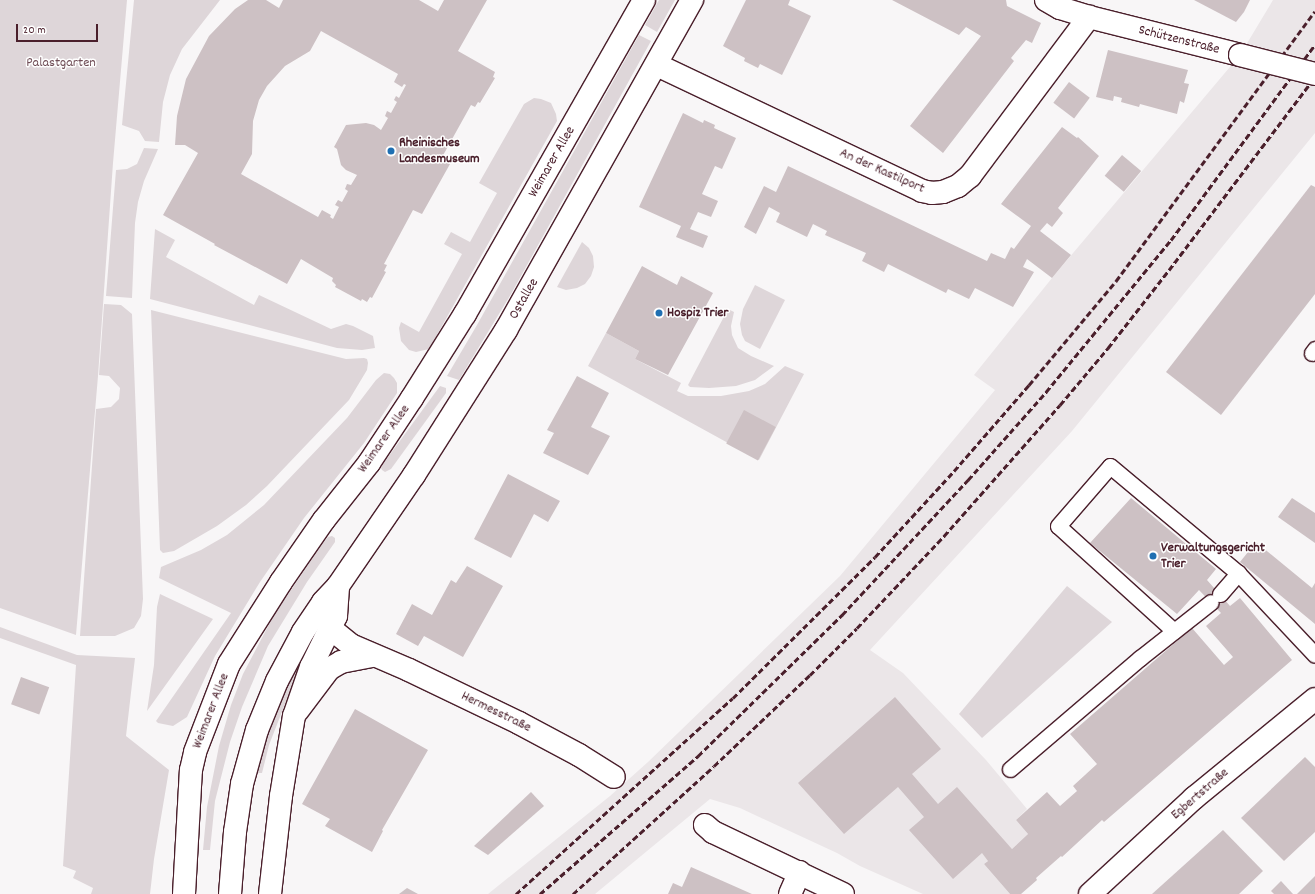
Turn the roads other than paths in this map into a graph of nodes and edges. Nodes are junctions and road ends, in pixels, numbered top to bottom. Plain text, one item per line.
1 (644, 0) edge
2 (692, 0) edge
3 (1046, 0) edge
4 (1089, 17) junction
5 (657, 65) junction
6 (1315, 74) edge
7 (1238, 573) junction
8 (338, 586) junction
9 (330, 628) junction
10 (1174, 631) junction
11 (1315, 655) edge
12 (373, 656) junction
13 (1315, 699) edge
14 (294, 716) junction
15 (1010, 769) dead end
16 (191, 770) junction
17 (614, 778) dead end
18 (705, 825) dead end
19 (800, 872) junction
20 (168, 894) edge
21 (184, 894) edge
22 (230, 894) edge
23 (270, 894) edge
24 (790, 894) edge
25 (843, 894) edge
26 (1090, 894) edge

1 - 16 main road, Weimarer Allee
2 - 5 main road, Ostallee
3 - 4 main road, Schützenstraße
4 - 5 main road, An der Kastilport
4 - 6 main road, Schützenstraße, bridge
5 - 8 main road, Ostallee
7 - 10 lane
7 - 10 lane
7 - 11 lane
8 - 9 main road
8 - 22 main road, Ostallee
9 - 12 main road, Hermesstraße
9 - 14 main road
10 - 15 lane
12 - 14 main road
12 - 17 main road, Hermesstraße
13 - 26 main road, Egbertstraße
14 - 23 main road
16 - 20 main road
16 - 21 main road, Weimarer Allee
18 - 19 main road
19 - 24 main road
19 - 25 main road

